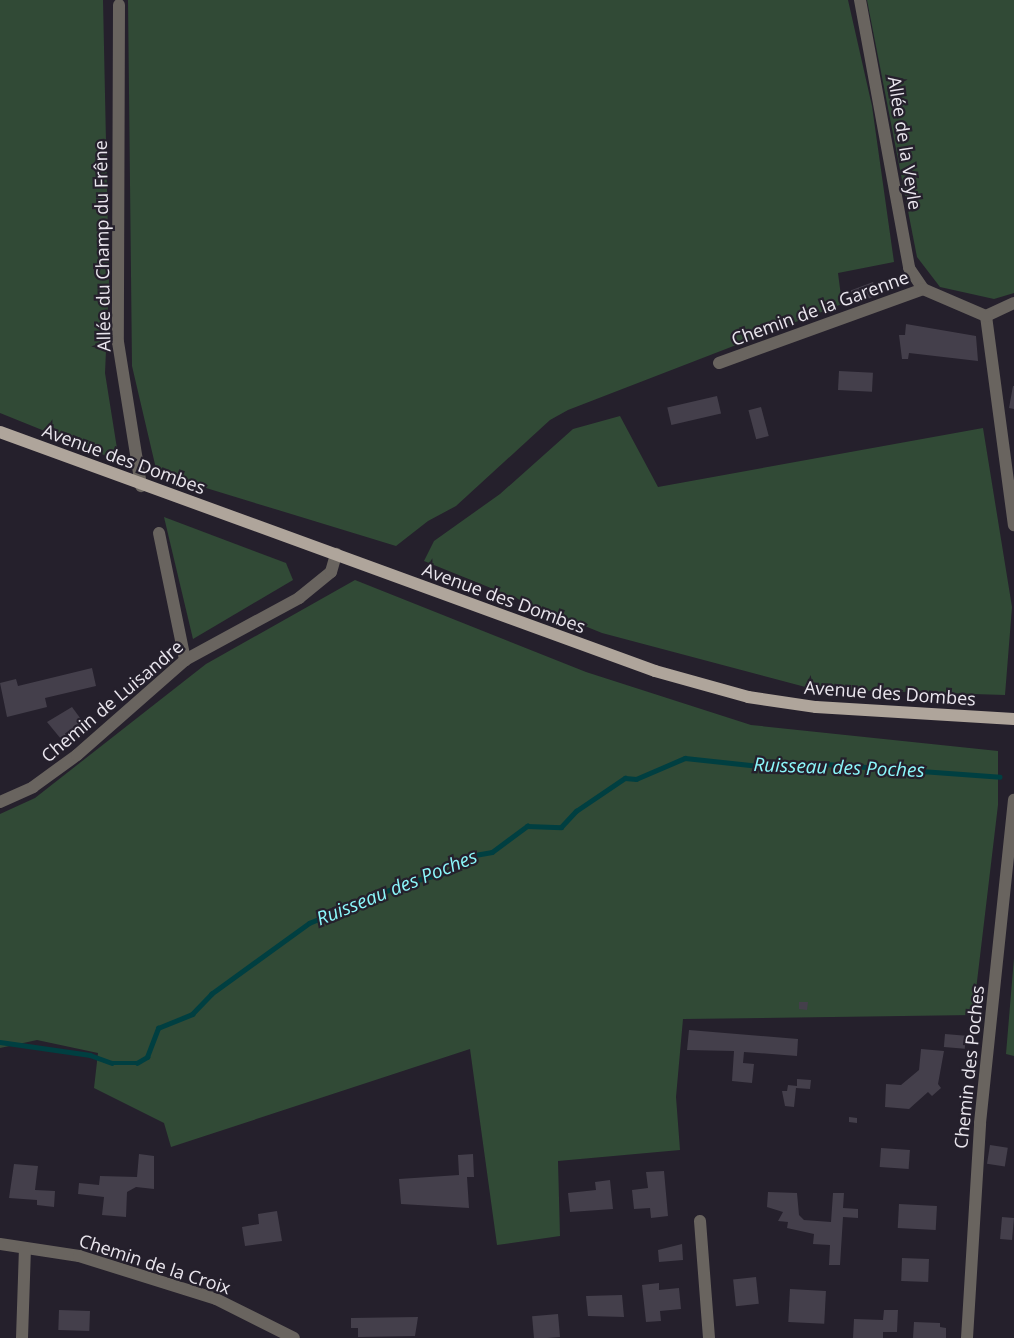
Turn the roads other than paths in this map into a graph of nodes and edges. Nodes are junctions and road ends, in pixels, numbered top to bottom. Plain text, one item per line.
1 (860, 0) edge
2 (119, 5) dead end
3 (922, 290) junction
4 (1014, 302) edge
5 (986, 316) junction
6 (719, 362) dead end
7 (0, 432) edge
8 (141, 486) junction
9 (1014, 525) edge
10 (159, 533) dead end
11 (336, 554) junction
12 (185, 660) junction
13 (1014, 719) edge
14 (1014, 800) edge
15 (0, 802) edge
16 (700, 1222) dead end
17 (0, 1244) edge
18 (25, 1248) junction
19 (22, 1338) edge
20 (294, 1338) edge
21 (708, 1338) edge
22 (967, 1338) edge

1 - 3 street, Allée de la Veyle
2 - 8 street, Allée du Champ du Frêne
3 - 5 street, Chemin de la Garenne
3 - 6 street, Chemin de la Garenne
4 - 5 street
5 - 9 street
7 - 8 main road, Avenue des Dombes
8 - 11 main road, Avenue des Dombes
10 - 12 street
11 - 12 street, Chemin de Luisandre
11 - 13 main road, Avenue des Dombes
12 - 15 street, Chemin de Luisandre
14 - 22 street, Chemin des Poches
16 - 21 street
17 - 18 street, Chemin de la Croix
18 - 19 street
18 - 20 street, Chemin de la Croix

